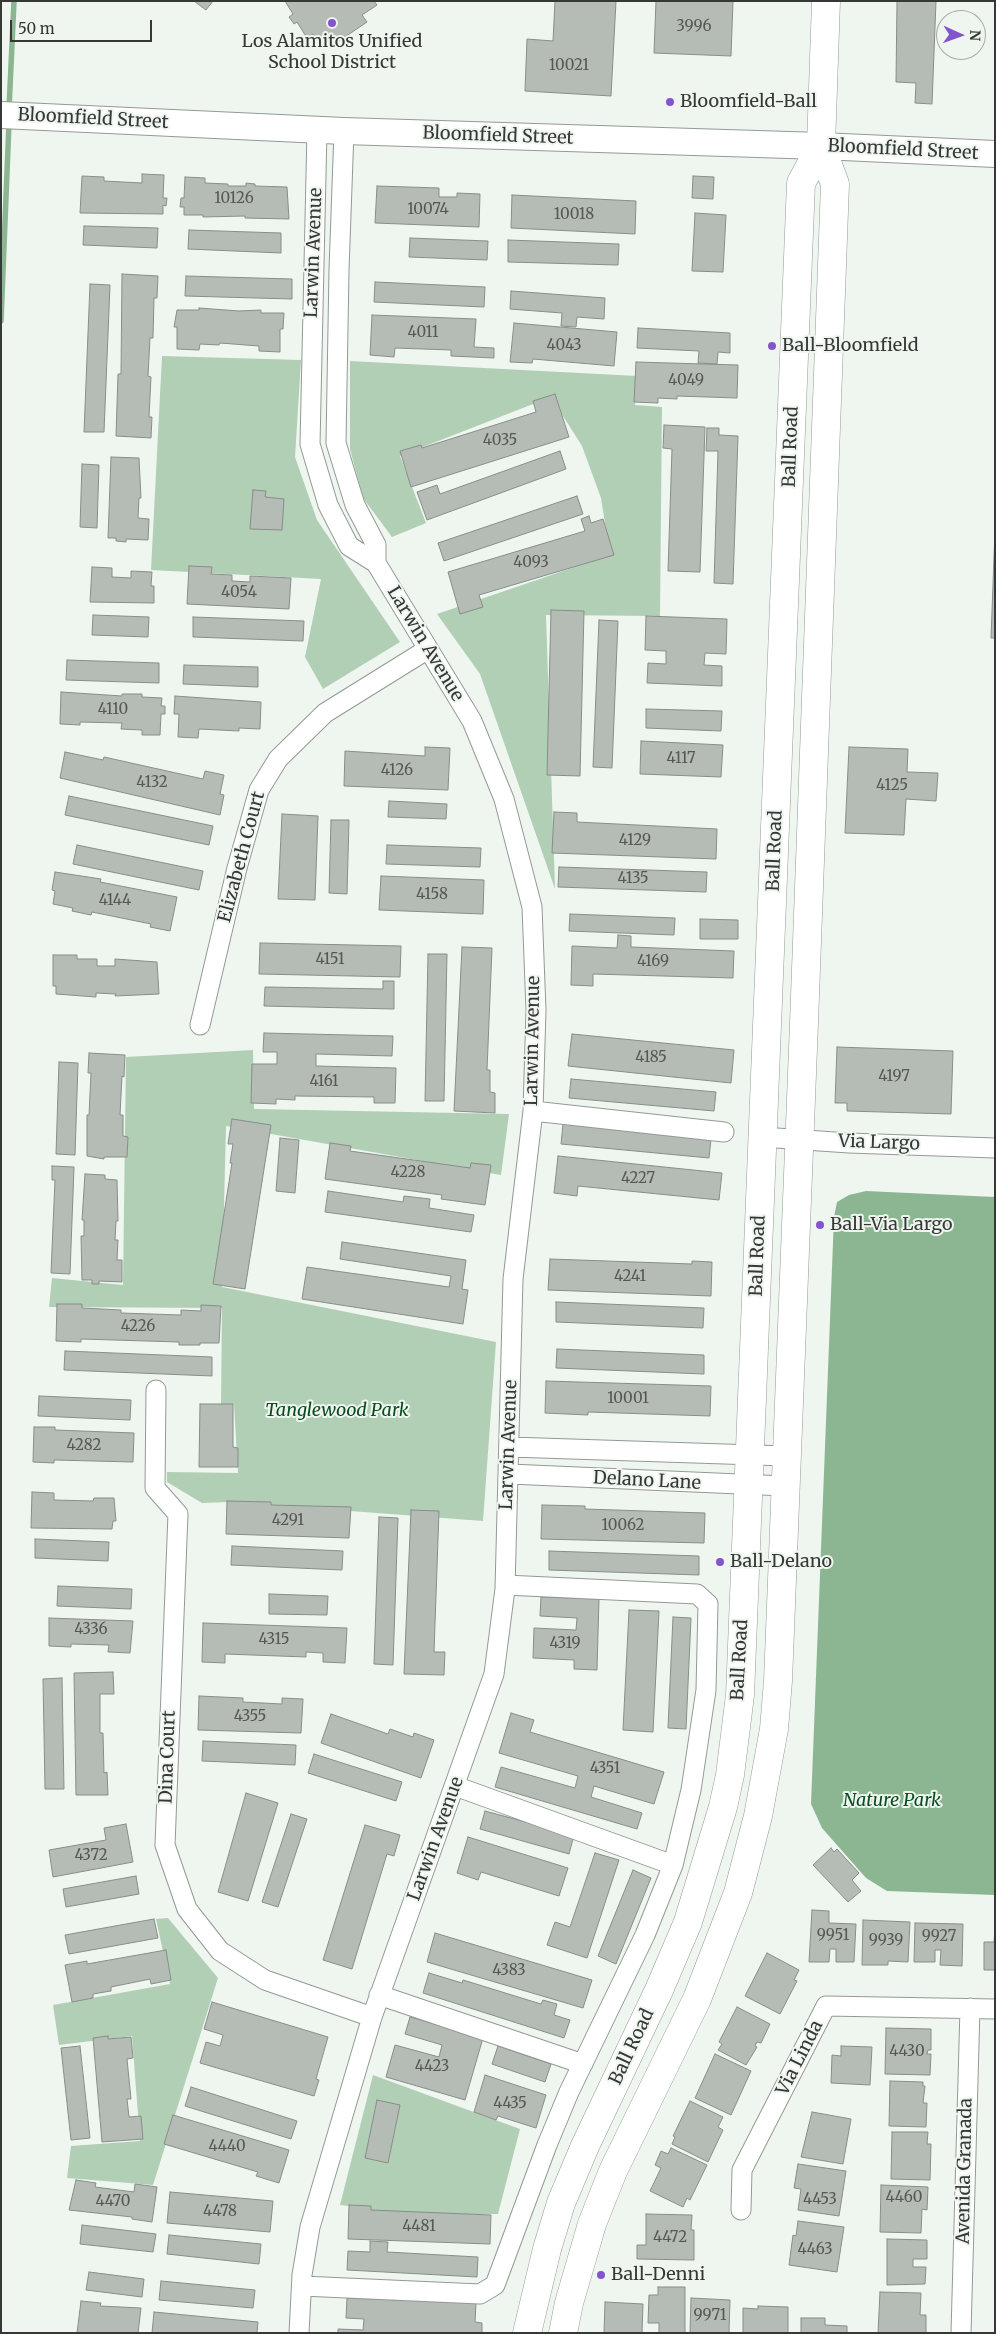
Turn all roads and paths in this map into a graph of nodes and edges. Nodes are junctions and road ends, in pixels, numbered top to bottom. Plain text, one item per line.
1 (826, 1) edge
2 (1, 114) edge
3 (317, 130) junction
4 (344, 131) junction
5 (821, 146) junction
6 (995, 154) edge
7 (376, 563) junction
8 (428, 649) junction
9 (200, 1025) dead end
10 (533, 1111) junction
11 (724, 1132) dead end
12 (762, 1137) junction
13 (799, 1140) junction
14 (995, 1148) edge
15 (156, 1390) dead end
16 (510, 1447) junction
17 (749, 1454) junction
18 (786, 1456) junction
19 (509, 1474) junction
20 (748, 1485) junction
21 (785, 1486) junction
22 (505, 1585) junction
23 (455, 1786) junction
24 (673, 1866) junction
25 (702, 1880) junction
26 (738, 1893) junction
27 (379, 1995) junction
28 (970, 2008) junction
29 (995, 2009) edge
30 (372, 2017) junction
31 (583, 2064) junction
32 (741, 2210) dead end
33 (302, 2286) junction
34 (299, 2333) edge
35 (528, 2333) edge
36 (563, 2333) edge
37 (961, 2333) edge

1 - 5 main road, Ball Road
2 - 3 street, Bloomfield Street
3 - 4 street, Bloomfield Street
3 - 7 street, Larwin Avenue
4 - 5 street, Bloomfield Street
4 - 7 street, Larwin Avenue
5 - 6 street, Bloomfield Street
5 - 12 main road, Ball Road
5 - 13 main road, Ball Road
7 - 8 street, Larwin Avenue
8 - 9 street, Elizabeth Court
8 - 10 street, Larwin Avenue
10 - 11 street
10 - 16 street, Larwin Avenue
12 - 13 street, Via Largo
12 - 17 main road, Ball Road
13 - 14 street, Via Largo
13 - 18 main road, Ball Road
15 - 30 street, Dina Court
16 - 17 street, Delano Lane
16 - 19 street, Larwin Avenue
17 - 18 street, Delano Lane
17 - 20 main road, Ball Road
18 - 21 main road, Ball Road
19 - 20 street, Delano Lane
19 - 22 street, Larwin Avenue
20 - 21 street, Delano Lane
20 - 25 main road, Ball Road
21 - 26 main road, Ball Road
22 - 23 street, Larwin Avenue
22 - 24 street
23 - 24 street
23 - 27 street, Larwin Avenue
24 - 31 street
25 - 26 main road
25 - 35 main road, Ball Road
26 - 36 main road, Ball Road
27 - 30 street, Larwin Avenue
27 - 31 street
28 - 29 street, Via Linda
28 - 32 street, Via Linda
28 - 37 street, Avenida Granada
30 - 33 street, Larwin Avenue
31 - 33 street
33 - 34 street, Larwin Avenue

